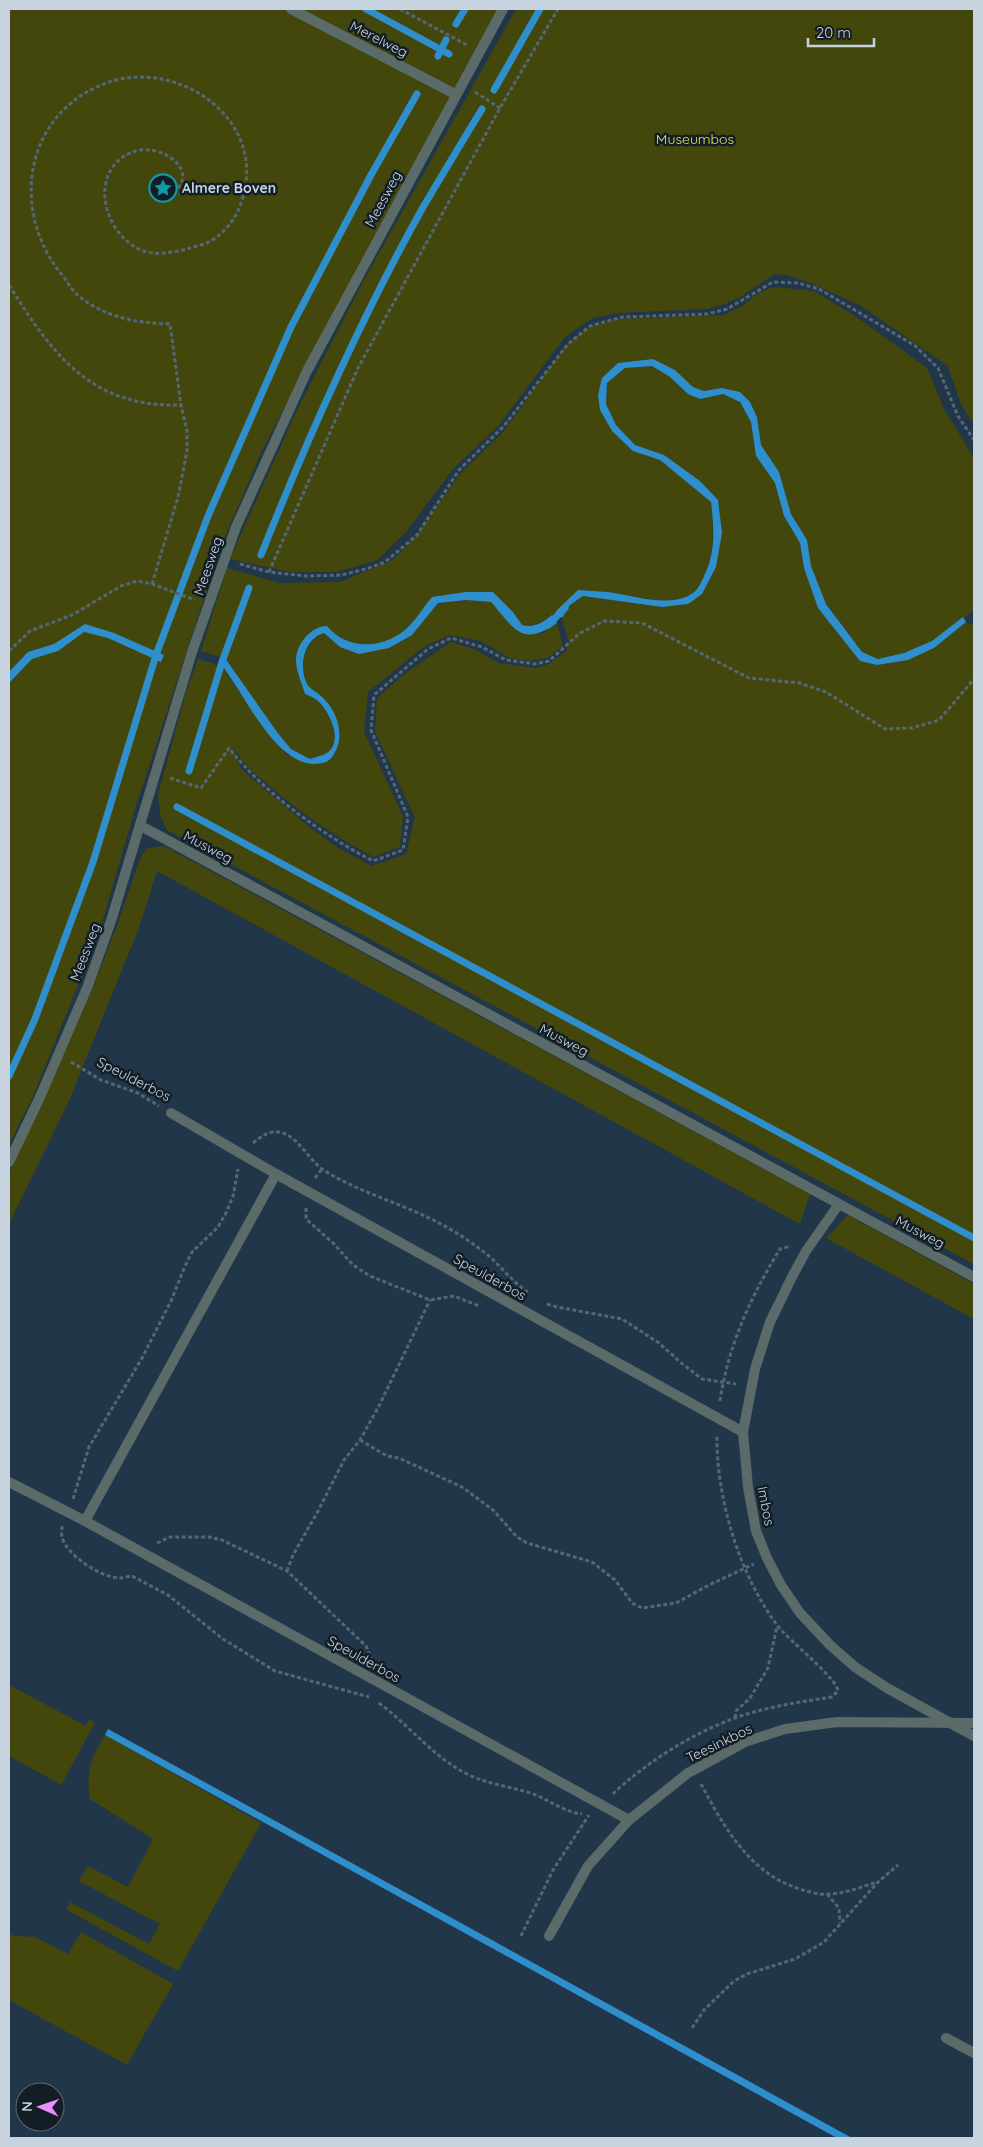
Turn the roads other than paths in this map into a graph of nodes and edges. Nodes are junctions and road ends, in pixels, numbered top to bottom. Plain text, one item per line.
1 (291, 9) edge
2 (503, 9) edge
3 (456, 94) junction
4 (141, 826) junction
5 (171, 1113) road end
6 (9, 1162) edge
7 (276, 1174) junction
8 (839, 1204) junction
9 (974, 1277) edge
10 (743, 1432) junction
11 (9, 1482) edge
12 (85, 1521) junction
13 (950, 1722) junction
14 (974, 1723) edge
15 (974, 1736) edge
16 (629, 1820) junction
17 (549, 1936) dead end
18 (946, 2038) dead end
19 (974, 2053) edge

1 - 3 street, Merelweg
2 - 3 street, Meesweg
3 - 4 street, Meesweg
4 - 6 street, Meesweg
4 - 8 street, Musweg
5 - 7 street, Speulderbos
7 - 10 street, Speulderbos
7 - 12 street
8 - 9 street, Musweg
8 - 10 street, Imbos
10 - 13 street, Imbos
11 - 12 street, Speulderbos
12 - 16 street, Speulderbos
13 - 14 street, Imbos
13 - 15 street, Teesinkbos
13 - 16 street, Teesinkbos
16 - 17 street, Teesinkbos
18 - 19 street

